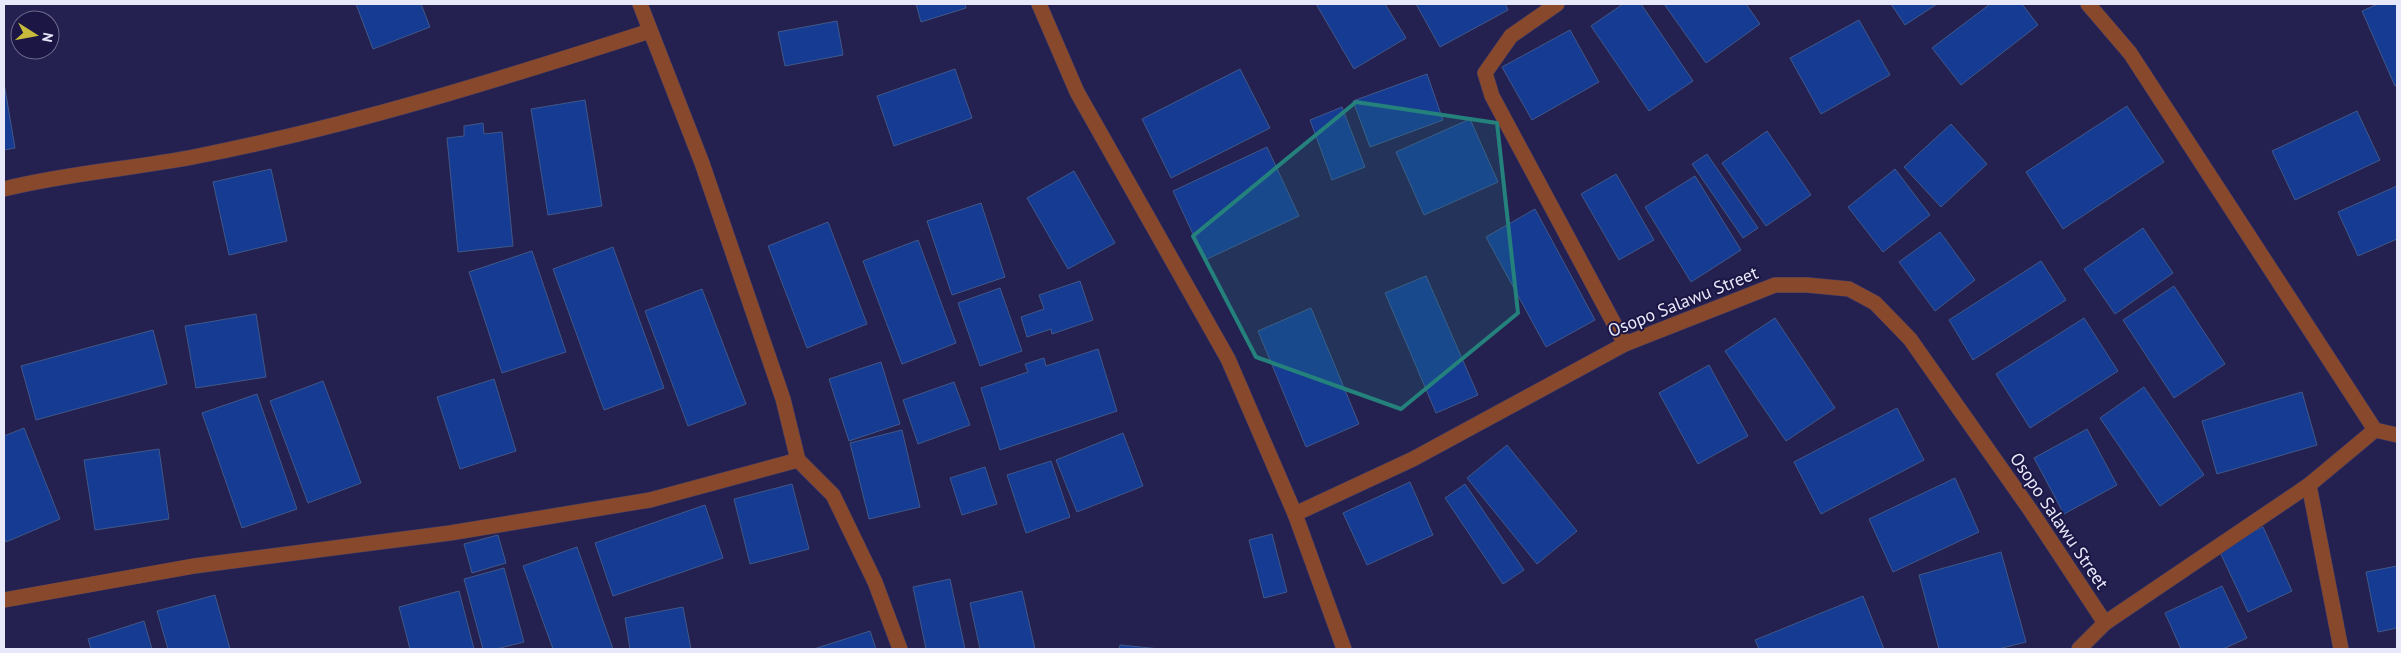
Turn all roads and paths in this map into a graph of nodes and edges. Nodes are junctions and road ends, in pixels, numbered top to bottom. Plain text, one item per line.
1 (640, 4) edge
2 (1039, 4) edge
3 (1557, 4) edge
4 (2088, 4) edge
5 (650, 31) junction
6 (4, 189) edge
7 (1625, 344) junction
8 (2375, 430) junction
9 (2397, 435) edge
10 (798, 460) junction
11 (2308, 485) junction
12 (1295, 514) junction
13 (4, 600) edge
14 (2105, 623) junction
15 (900, 649) edge
16 (1344, 649) edge
17 (2078, 649) edge
18 (2341, 649) edge

1 - 5 street
2 - 12 street
3 - 7 street
4 - 8 street
5 - 6 street
5 - 10 street
7 - 12 street, Osopo Salawu Street
7 - 14 street, Osopo Salawu Street
8 - 9 street
8 - 11 street
10 - 13 street
10 - 15 street
11 - 14 street
11 - 18 street
12 - 16 street
14 - 17 street

